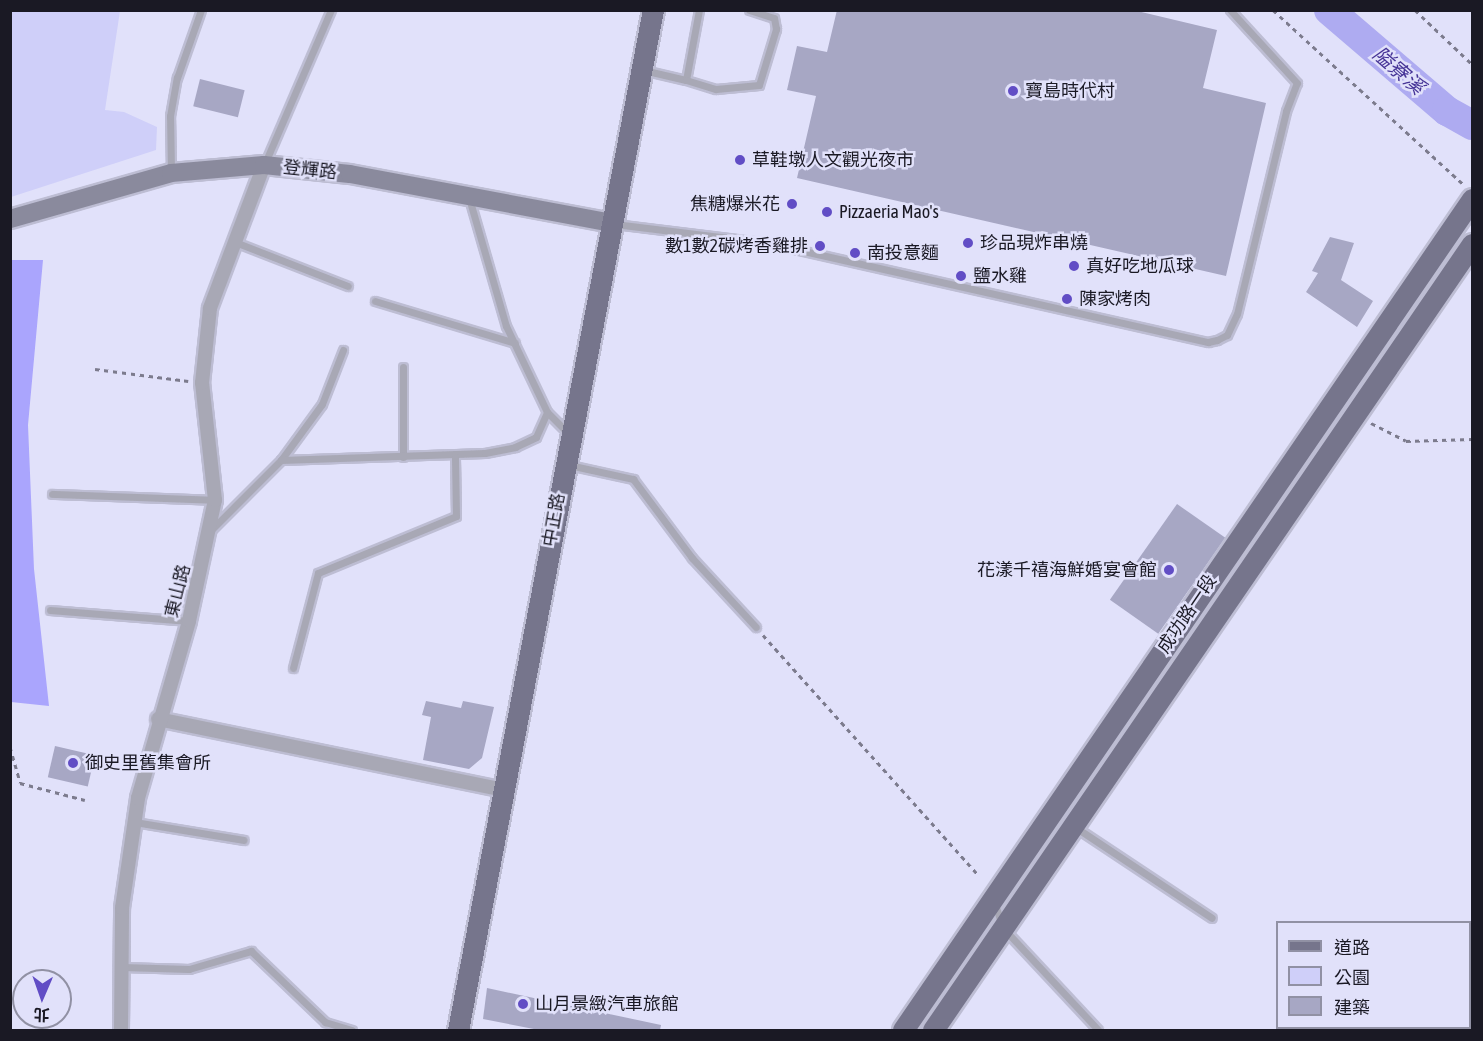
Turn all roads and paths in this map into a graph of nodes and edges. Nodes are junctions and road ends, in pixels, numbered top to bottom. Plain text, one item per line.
1 (201, 10) edge
2 (653, 10) edge
3 (699, 10) edge
4 (749, 10) edge
5 (1230, 10) edge
6 (1273, 10) edge
7 (1415, 10) edge
8 (328, 11) edge
9 (1473, 64) edge
10 (642, 69) junction
11 (686, 80) junction
12 (264, 165) junction
13 (171, 173) junction
14 (1473, 191) edge
15 (468, 195) junction
16 (1473, 198) edge
17 (10, 219) edge
18 (612, 223) junction
19 (235, 242) junction
20 (1473, 244) edge
21 (348, 286) dead end
22 (375, 301) dead end
23 (515, 343) junction
24 (343, 350) dead end
25 (403, 367) dead end
26 (95, 369) dead end
27 (202, 382) junction
28 (547, 412) junction
29 (1354, 415) junction
30 (569, 435) junction
31 (1473, 439) edge
32 (403, 457) junction
33 (455, 457) junction
34 (281, 460) junction
35 (564, 464) junction
36 (52, 494) dead end
37 (215, 500) junction
38 (211, 530) junction
39 (50, 610) dead end
40 (189, 621) junction
41 (756, 627) joint
42 (293, 668) dead end
43 (158, 719) junction
44 (10, 747) edge
45 (503, 790) junction
46 (85, 800) dead end
47 (135, 822) junction
48 (1073, 826) junction
49 (244, 840) dead end
50 (978, 875) dead end
51 (993, 898) junction
52 (1212, 918) dead end
53 (1004, 928) junction
54 (120, 967) junction
55 (325, 1022) junction
56 (121, 1030) edge
57 (323, 1030) edge
58 (352, 1030) edge
59 (458, 1030) edge
60 (903, 1030) edge
61 (933, 1030) edge
62 (1098, 1030) edge

1 - 13 lane
2 - 10 main road, 中正路
3 - 11 lane
4 - 11 lane
5 - 18 lane
6 - 14 path
7 - 9 path
8 - 12 lane
10 - 11 lane
10 - 18 main road, 中正路
12 - 13 street, 登輝路
12 - 15 street, 登輝路
12 - 19 street, 東山路
13 - 17 street, 登輝路
15 - 18 street, 登輝路
15 - 23 lane
16 - 51 main road, 成功路一段
18 - 30 main road, 中正路
19 - 21 lane
19 - 27 street, 東山路
20 - 29 main road, 成功路一段
22 - 23 lane
23 - 28 lane
24 - 34 lane
25 - 32 lane
26 - 27 path
27 - 37 street, 東山路
28 - 30 lane
28 - 33 lane
29 - 31 path
29 - 48 main road, 成功路一段
30 - 35 main road, 中正路
32 - 33 lane
32 - 34 lane
33 - 42 lane
34 - 38 lane
35 - 41 lane
35 - 45 main road, 中正路
36 - 37 lane
37 - 38 street, 東山路
38 - 40 street, 東山路
39 - 40 lane
40 - 43 street, 東山路
41 - 50 path
43 - 45 street
43 - 47 street, 東山路
44 - 46 path
45 - 59 main road, 中正路
47 - 49 lane
47 - 54 street, 東山路
48 - 52 lane
48 - 53 main road, 成功路一段
51 - 53 lane
51 - 60 main road, 成功路一段
53 - 61 main road, 成功路一段
53 - 62 lane
54 - 55 lane
54 - 56 street, 東山路
55 - 57 lane
55 - 58 lane

